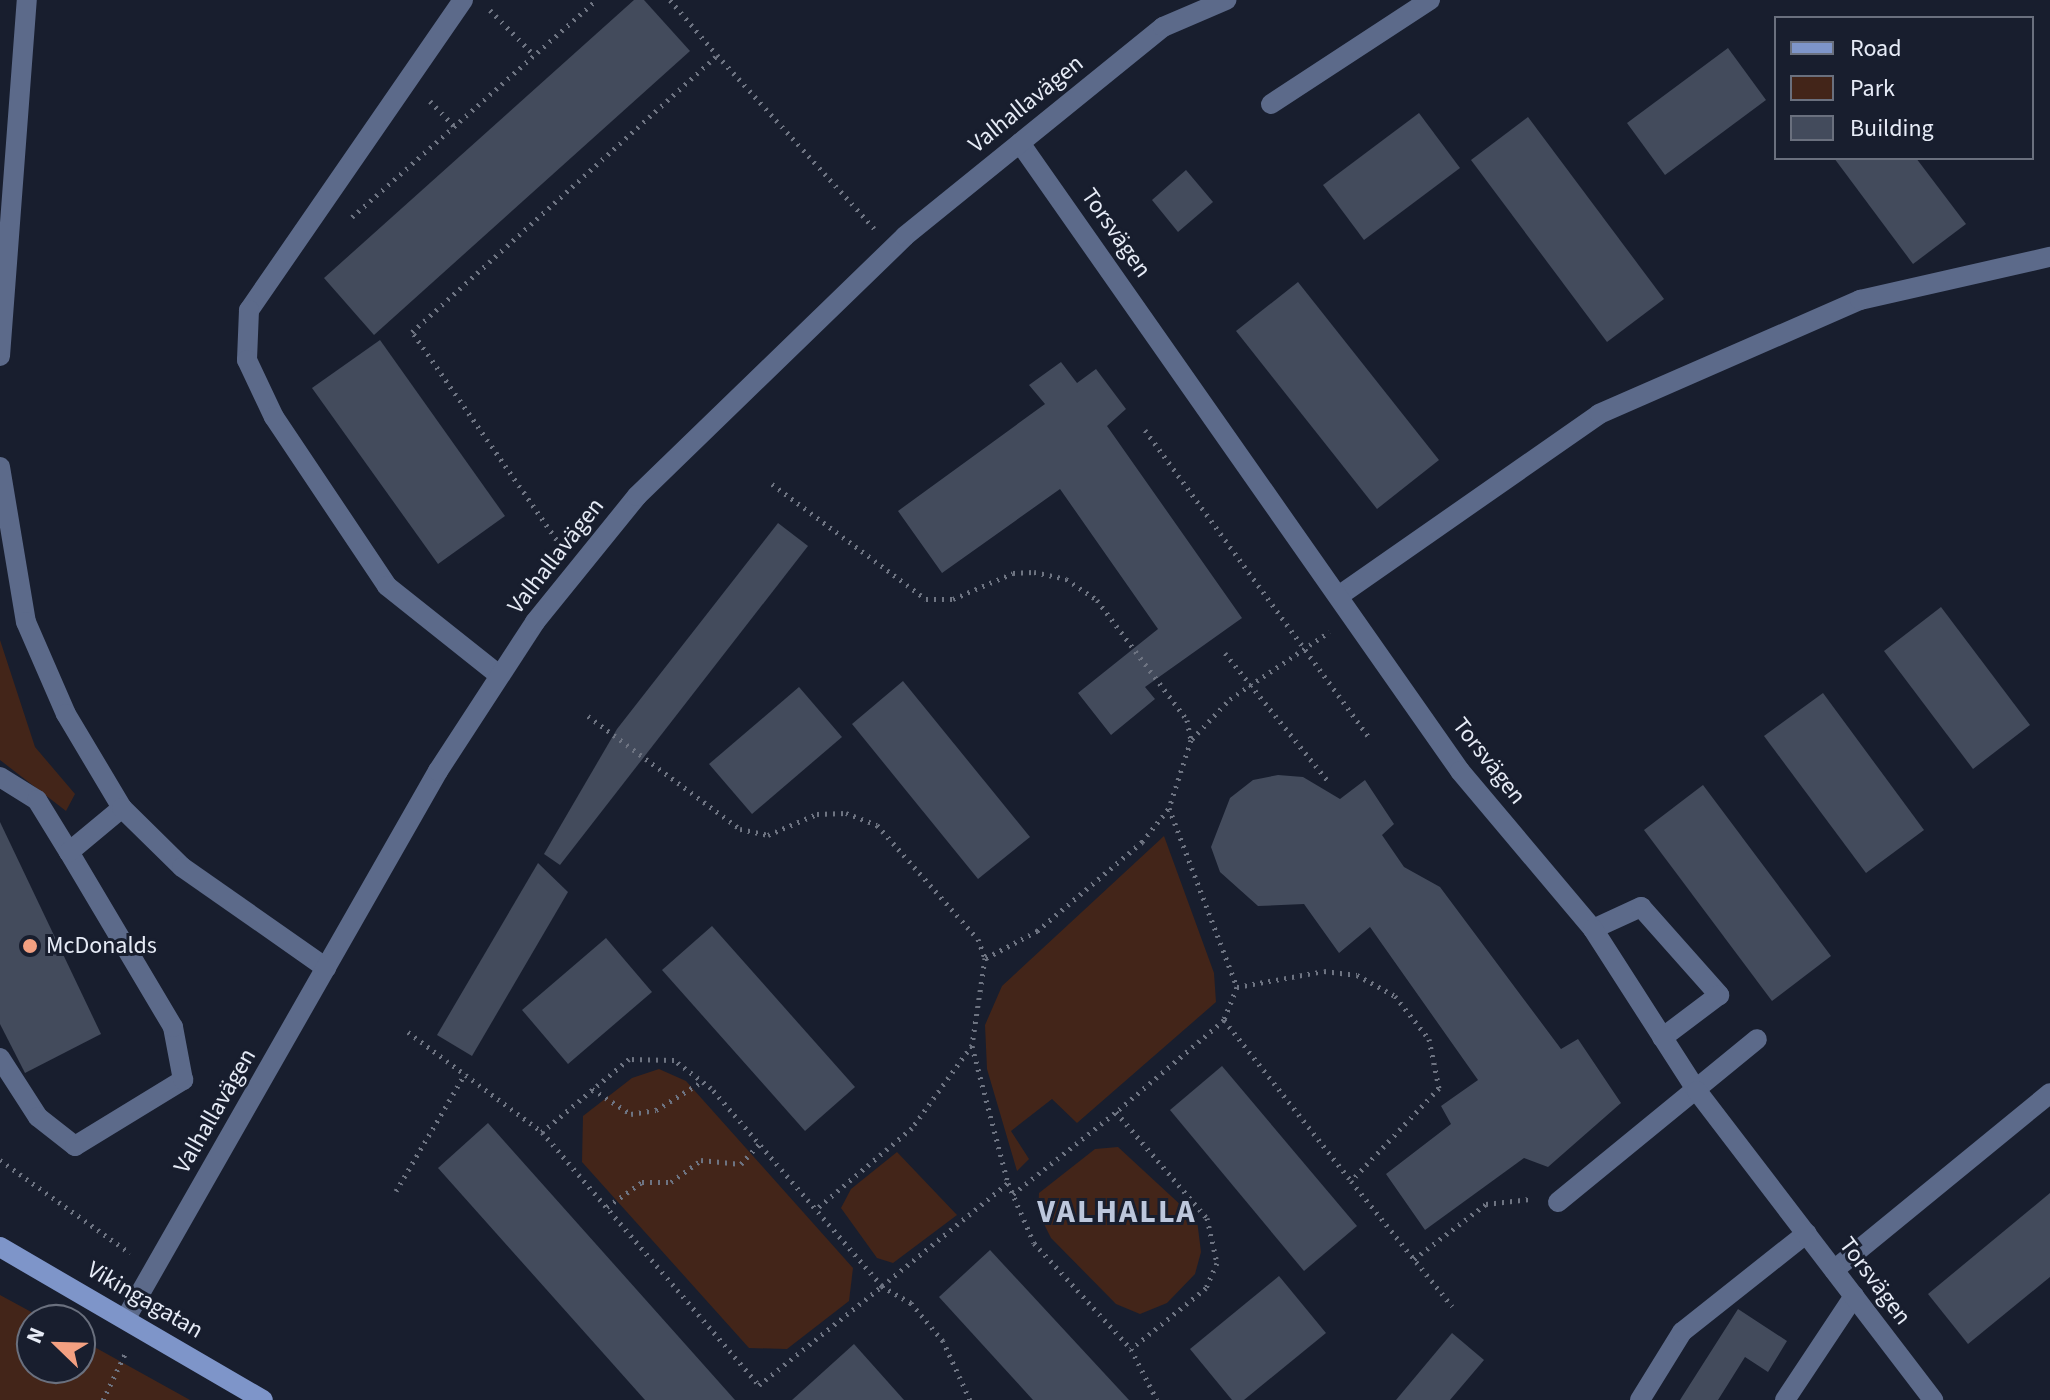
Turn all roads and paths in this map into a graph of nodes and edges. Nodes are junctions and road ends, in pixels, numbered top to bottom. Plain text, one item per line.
1 (27, 0) edge
2 (463, 0) edge
3 (481, 0) edge
4 (596, 0) edge
5 (670, 0) edge
6 (1226, 0) edge
7 (1430, 0) edge
8 (534, 55) junction
9 (717, 55) junction
10 (1271, 104) dead end
11 (1020, 143) junction
12 (344, 224) dead end
13 (892, 249) junction
14 (2050, 257) edge
15 (0, 356) edge
16 (1145, 430) dead end
17 (0, 467) edge
18 (772, 484) dead end
19 (577, 570) junction
20 (1340, 595) junction
21 (1354, 615) junction
22 (1301, 651) junction
23 (1225, 653) dead end
24 (500, 676) junction
25 (1249, 686) junction
26 (588, 716) dead end
27 (1370, 739) dead end
28 (1191, 740) junction
29 (0, 777) edge
30 (1327, 780) dead end
31 (122, 808) junction
32 (1169, 808) junction
33 (69, 852) junction
34 (1593, 929) junction
35 (985, 958) junction
36 (326, 968) junction
37 (1237, 987) junction
38 (1224, 1020) junction
39 (408, 1032) dead end
40 (1662, 1038) junction
41 (1757, 1039) dead end
42 (972, 1045) junction
43 (0, 1058) edge
44 (465, 1074) junction
45 (703, 1081) junction
46 (592, 1089) junction
47 (1697, 1091) junction
48 (2050, 1093) edge
49 (1116, 1112) junction
50 (542, 1132) junction
51 (759, 1144) junction
52 (0, 1160) edge
53 (1351, 1181) junction
54 (1008, 1183) junction
55 (396, 1191) dead end
56 (1013, 1194) junction
57 (1558, 1202) joint
58 (607, 1207) junction
59 (816, 1209) junction
60 (1807, 1233) junction
61 (0, 1247) edge
62 (1414, 1259) junction
63 (154, 1270) junction
64 (1834, 1270) junction
65 (882, 1286) junction
66 (1854, 1296) junction
67 (1452, 1306) dead end
68 (132, 1321) junction
69 (1131, 1349) junction
70 (103, 1400) edge
71 (263, 1400) edge
72 (970, 1400) edge
73 (1157, 1400) edge
74 (1640, 1400) edge
75 (1785, 1400) edge
76 (1933, 1400) edge

1 - 15 street
2 - 24 street
3 - 8 path
4 - 8 path
5 - 9 path
6 - 11 street, Valhallavägen
7 - 10 street
8 - 12 path
9 - 13 path
9 - 19 path
11 - 13 street, Valhallavägen
11 - 20 street, Torsvägen
13 - 19 street, Valhallavägen
14 - 20 street
16 - 22 path
17 - 31 street
18 - 28 path
19 - 24 street, Valhallavägen
20 - 21 street, Torsvägen
21 - 22 path
21 - 34 street, Torsvägen
22 - 25 path
22 - 27 path
23 - 25 path
24 - 36 street, Valhallavägen
25 - 28 path
25 - 30 path
26 - 35 path
28 - 32 path
29 - 33 street
31 - 33 street
31 - 36 street
32 - 35 path
32 - 37 path
33 - 43 street
34 - 40 street, Torsvägen
34 - 40 street
35 - 42 path
36 - 63 street, Valhallavägen
37 - 38 path
37 - 53 path
38 - 49 path
38 - 53 path
39 - 44 path
40 - 47 street, Torsvägen
41 - 47 street
42 - 54 path
42 - 59 path
44 - 50 path
44 - 55 path
45 - 46 path
45 - 46 path
45 - 51 path
46 - 50 path
47 - 57 street
47 - 60 street, Torsvägen
48 - 64 street
49 - 56 path
49 - 69 path
50 - 58 path
51 - 58 path
51 - 59 path
52 - 63 path
53 - 62 path
54 - 56 path
54 - 65 path
56 - 69 path
57 - 62 path
58 - 65 path
59 - 65 path
60 - 64 street, Torsvägen
60 - 74 street
61 - 68 street, Vikingagatan
62 - 67 path
63 - 68 street, Valhallavägen
64 - 66 street, Torsvägen
65 - 72 path
66 - 75 street
66 - 76 street, Torsvägen
68 - 70 path
68 - 71 street, Vikingagatan
69 - 73 path

